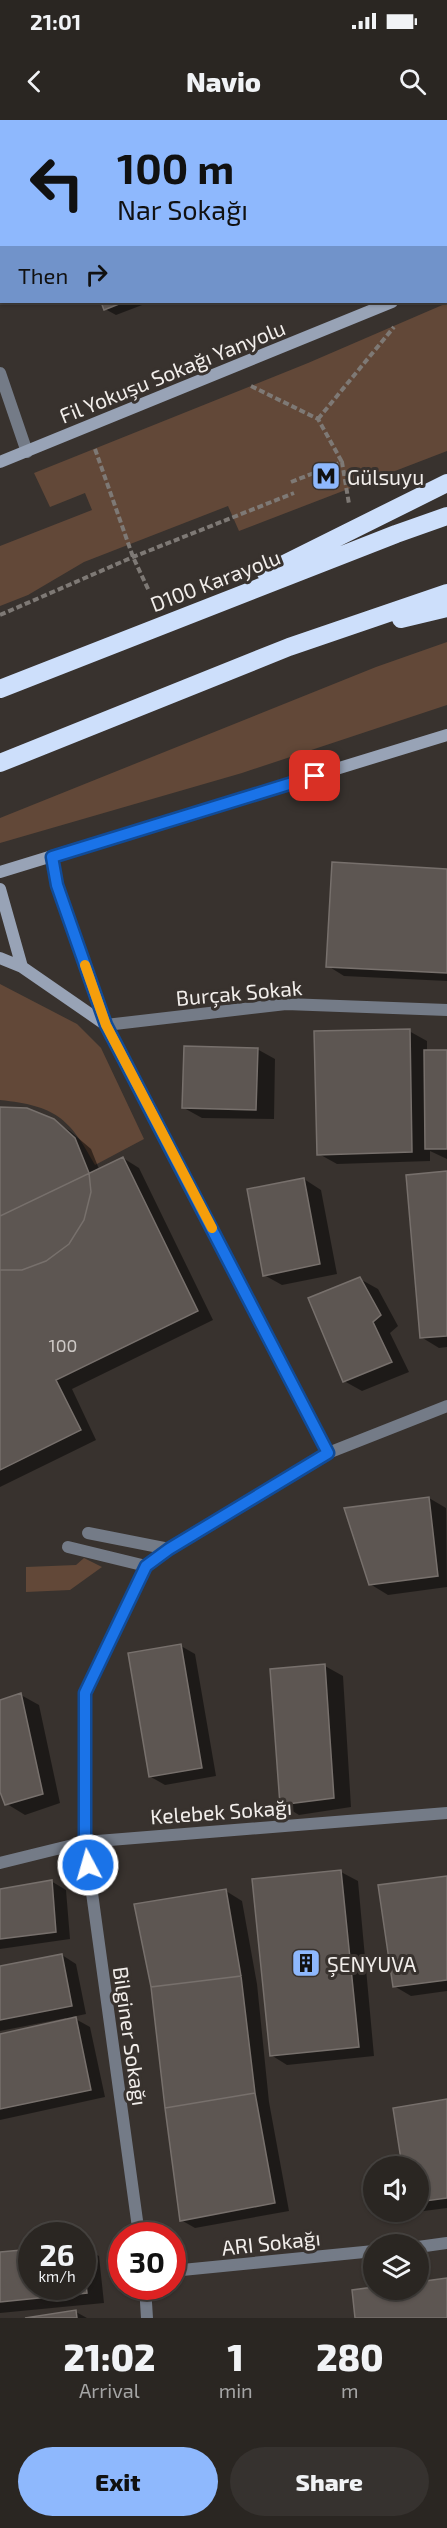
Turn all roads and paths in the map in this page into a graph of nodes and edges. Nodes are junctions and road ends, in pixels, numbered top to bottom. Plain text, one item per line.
1 (385, 303) edge
2 (401, 319) dead end
3 (221, 371) junction
4 (0, 373) edge
5 (318, 419) junction
6 (87, 427) junction
7 (27, 452) junction
8 (0, 462) edge
9 (342, 462) junction
10 (291, 482) dead end
11 (447, 483) edge
12 (294, 493) dead end
13 (349, 504) dead end
14 (447, 516) edge
15 (133, 557) junction
16 (149, 591) dead end
17 (447, 592) edge
18 (447, 608) edge
19 (0, 615) edge
20 (161, 625) junction
21 (289, 647) junction
22 (0, 689) edge
23 (447, 735) edge
24 (0, 764) edge
25 (52, 857) junction
26 (0, 872) edge
27 (0, 888) edge
28 (0, 958) edge
29 (22, 967) junction
30 (447, 1010) edge
31 (106, 1025) junction
32 (447, 1406) edge
33 (328, 1453) junction
34 (88, 1533) dead end
35 (68, 1546) dead end
36 (169, 1549) junction
37 (146, 1566) junction
38 (447, 1813) edge
39 (85, 1842) junction
40 (0, 1863) edge
41 (137, 2222) edge
42 (447, 2243) edge
43 (429, 2245) edge
44 (363, 2252) edge
45 (186, 2270) edge
46 (146, 2300) edge
47 (147, 2318) edge

1 - 3 main road, Fil Yokuşu Sokağı Yanyolu
2 - 5 path
3 - 5 path
3 - 6 main road, Fil Yokuşu Sokağı Yanyolu
4 - 7 street
5 - 9 path
6 - 7 main road, Fil Yokuşu Sokağı Yanyolu
6 - 15 path
7 - 8 main road, Fil Yokuşu Sokağı Yanyolu
9 - 10 path
9 - 13 path
11 - 20 highway
12 - 15 path
14 - 20 highway, D100 Karayolu
15 - 16 path
15 - 19 path
17 - 21 highway
18 - 21 highway
20 - 22 highway, D100 Karayolu
21 - 24 highway
23 - 25 main road
25 - 26 main road
25 - 31 street
27 - 29 main road
28 - 29 main road
29 - 31 main road
30 - 31 street, Burçak Sokak
31 - 33 street
32 - 33 street
33 - 36 street
34 - 36 street
35 - 37 street
36 - 37 street
37 - 39 street, Bilginer Sokağı
38 - 39 street, Kelebek Sokağı
39 - 40 street, Kelebek Sokağı
39 - 41 street, Bilginer Sokağı
42 - 43 street
44 - 45 street, ARI Sokağı
46 - 47 street

